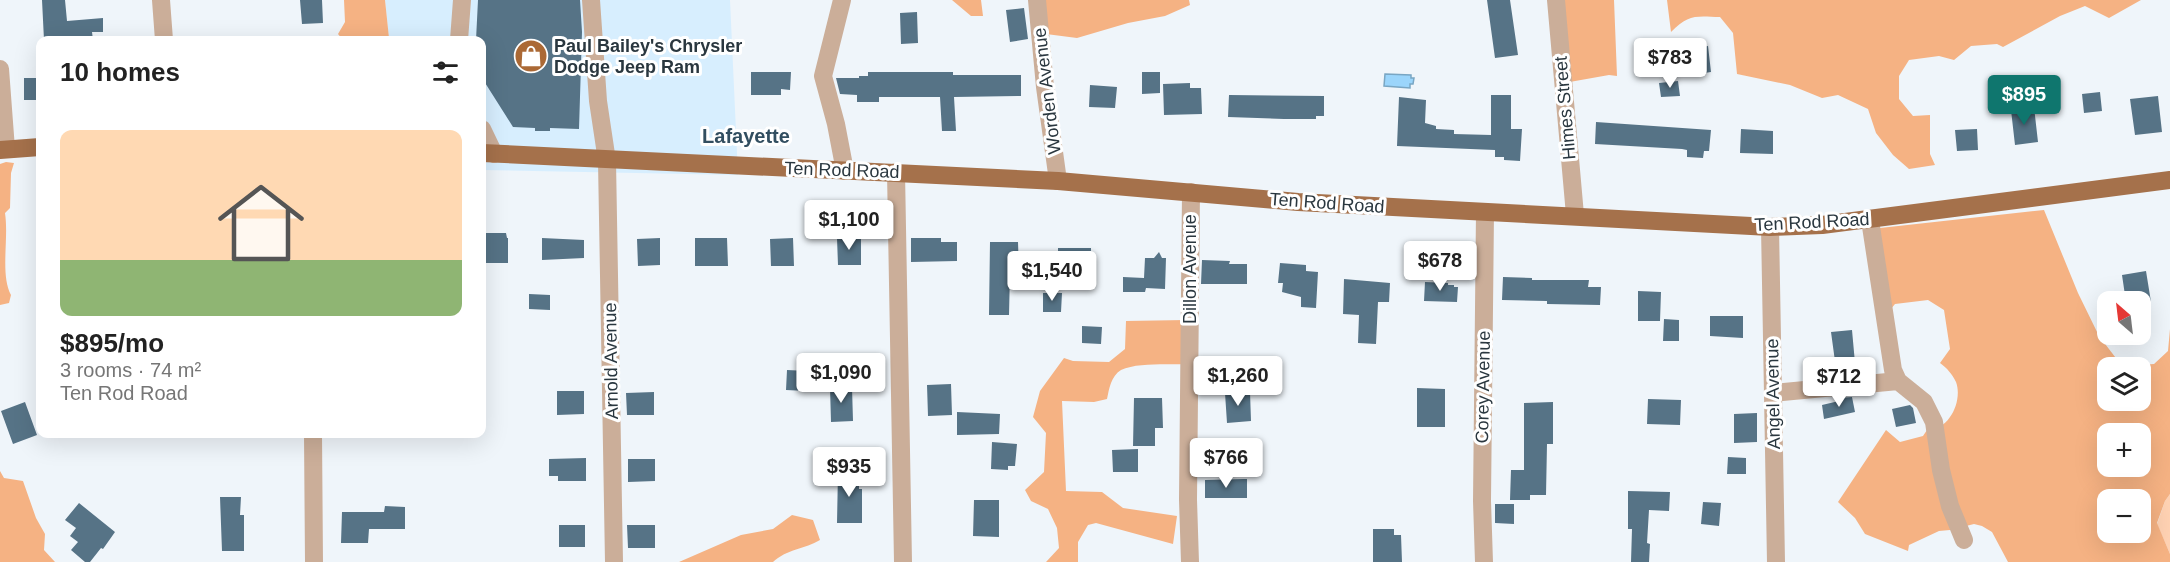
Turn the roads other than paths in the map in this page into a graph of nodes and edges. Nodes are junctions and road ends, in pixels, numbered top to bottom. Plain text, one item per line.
1 (161, 0) edge
2 (462, 0) edge
3 (591, 0) edge
4 (842, 0) edge
5 (1037, 0) edge
6 (1556, 0) edge
7 (164, 36) edge
8 (459, 36) edge
9 (0, 69) edge
10 (36, 147) edge
11 (3, 149) edge
12 (488, 154) edge
13 (607, 161) junction
14 (845, 171) junction
15 (896, 172) junction
16 (2170, 180) edge
17 (1058, 181) junction
18 (1191, 192) junction
19 (1485, 212) junction
20 (1575, 215) junction
21 (1870, 220) junction
22 (1770, 227) junction
23 (1898, 381) junction
24 (1773, 393) junction
25 (313, 438) edge
26 (1964, 540) dead end
27 (314, 562) edge
28 (614, 562) edge
29 (903, 562) edge
30 (1190, 562) edge
31 (1484, 562) edge
32 (1776, 562) edge

1 - 7 street
2 - 8 street
3 - 13 street, Arnold Avenue
4 - 14 street
5 - 17 street, Worden Avenue
6 - 20 street, Himes Street
9 - 11 street
10 - 11 main road
12 - 13 main road, Ten Rod Road
13 - 14 main road, Ten Rod Road
13 - 28 street, Arnold Avenue
14 - 15 main road, Ten Rod Road
15 - 17 main road, Ten Rod Road
15 - 29 street
16 - 21 main road, Ten Rod Road
17 - 18 main road, Ten Rod Road
18 - 19 main road, Ten Rod Road
18 - 30 street, Dillon Avenue
19 - 20 main road, Ten Rod Road
19 - 31 street, Corey Avenue
20 - 22 main road, Ten Rod Road
21 - 22 main road, Ten Rod Road
21 - 23 street
22 - 24 street, Angel Avenue
23 - 24 street
23 - 26 street
24 - 32 street, Angel Avenue
25 - 27 street

